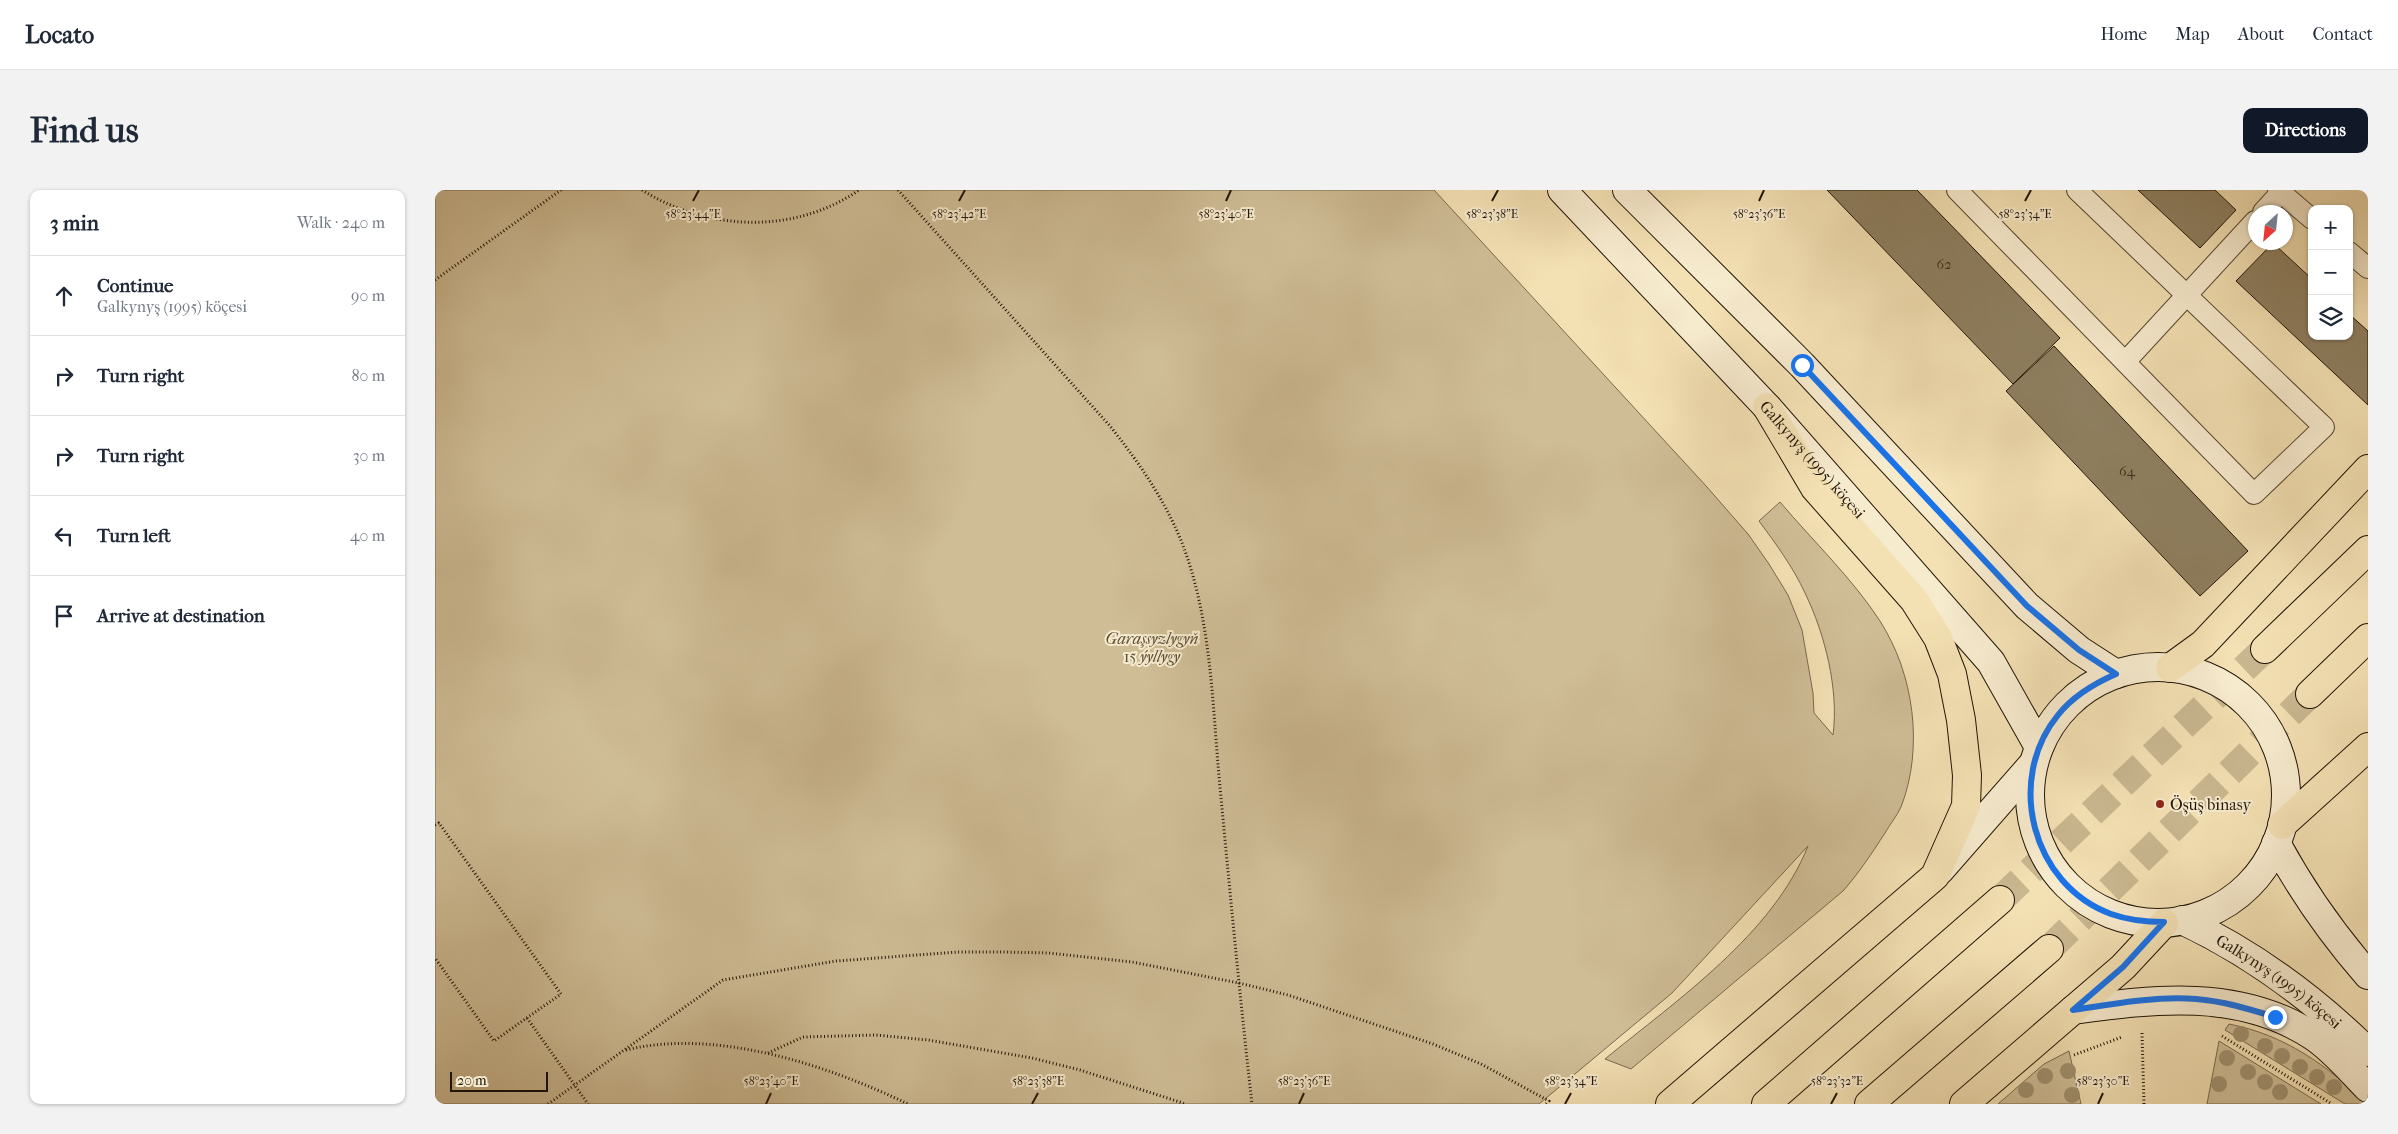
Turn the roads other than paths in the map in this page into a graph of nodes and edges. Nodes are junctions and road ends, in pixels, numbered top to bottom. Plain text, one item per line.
1 (1562, 190) edge
2 (1627, 190) edge
3 (1957, 190) edge
4 (2077, 190) edge
5 (2281, 191) edge
6 (2269, 205) edge
7 (2308, 215) edge
8 (2248, 228) edge
9 (2353, 255) edge
10 (2368, 268) edge
11 (2188, 295) junction
12 (2126, 362) junction
13 (1767, 407) junction
14 (2368, 469) edge
15 (2368, 550) edge
16 (2368, 638) edge
17 (2265, 649) tunnel mouth
18 (2170, 668) junction
19 (2116, 674) junction
20 (2310, 694) tunnel mouth
21 (2368, 747) edge
22 (2036, 756) junction
23 (2279, 834) junction
24 (1935, 876) junction
25 (2000, 900) tunnel mouth
26 (2173, 921) junction
27 (2049, 949) tunnel mouth
28 (2368, 975) edge
29 (2073, 1010) junction
30 (2368, 1052) edge
31 (2368, 1088) edge
32 (1669, 1104) edge
33 (1766, 1104) edge
34 (1869, 1104) edge
35 (1964, 1104) edge

1 - 13 main road, Galkynyş (1995) köçesi
2 - 19 main road
3 - 12 lane
4 - 11 lane
5 - 6 lane
5 - 7 lane
8 - 11 lane
9 - 10 lane
11 - 12 lane
11 - 12 lane
13 - 22 main road, Galkynyş (1995) köçesi
13 - 24 main road
14 - 18 main road
15 - 17 main road
16 - 20 main road
18 - 19 main road
18 - 23 main road
19 - 22 main road
21 - 23 main road
22 - 24 main road
22 - 26 main road
23 - 26 main road
23 - 28 main road
24 - 32 main road
25 - 33 main road
26 - 29 main road
26 - 30 main road, Galkynyş (1995) köçesi
27 - 34 main road
29 - 31 main road
29 - 35 main road

